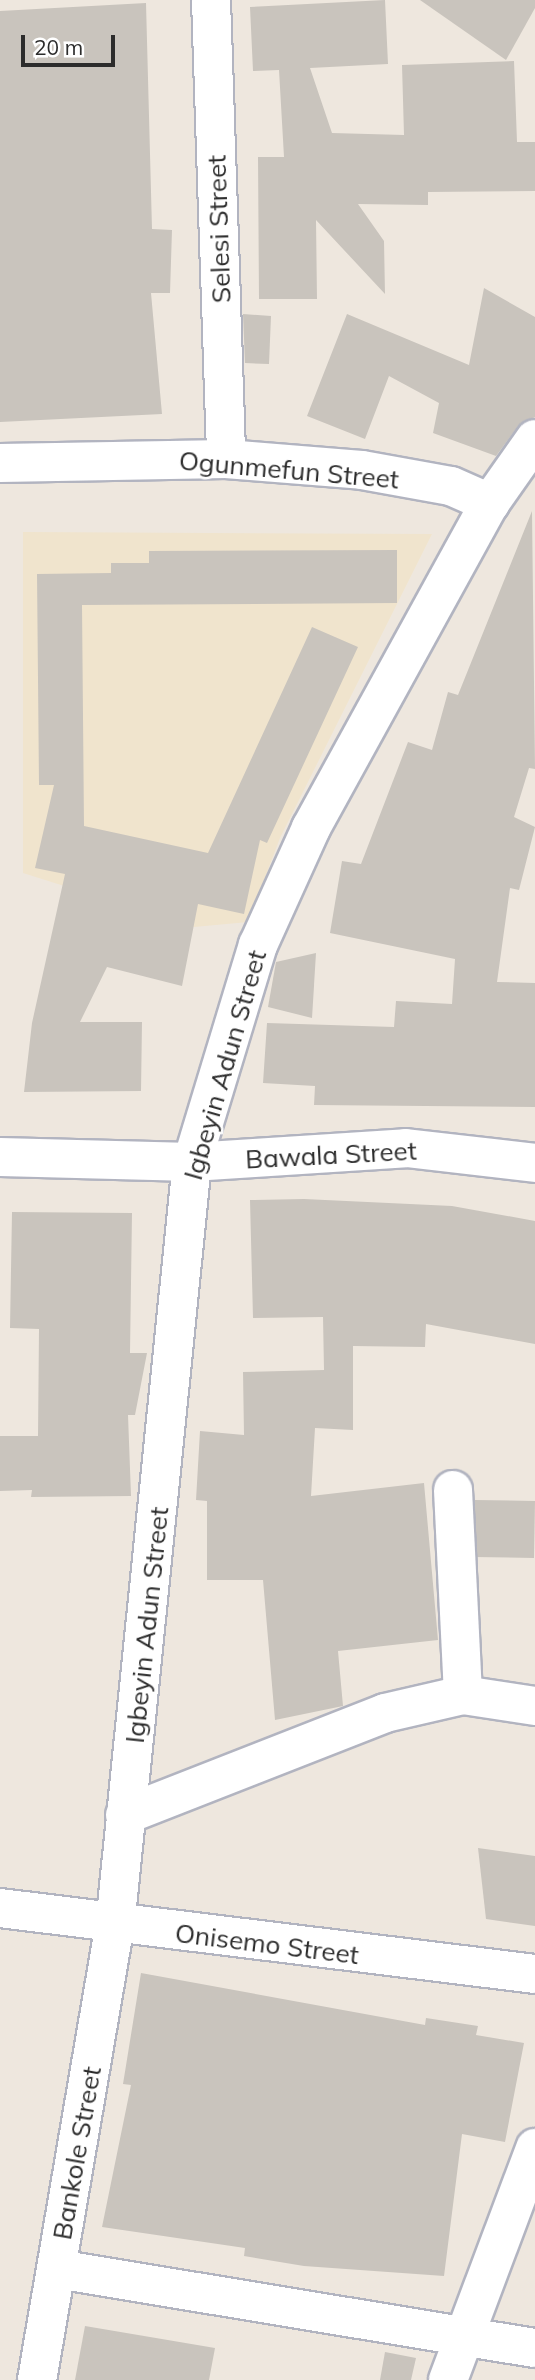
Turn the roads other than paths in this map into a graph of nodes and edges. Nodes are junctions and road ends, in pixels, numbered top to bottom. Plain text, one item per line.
1 (211, 0) edge
2 (535, 439) edge
3 (226, 459) junction
4 (0, 463) edge
5 (490, 503) junction
6 (0, 1157) edge
7 (192, 1162) junction
8 (535, 1163) edge
9 (453, 1490) dead end
10 (463, 1695) junction
11 (535, 1706) edge
12 (125, 1815) junction
13 (0, 1908) edge
14 (115, 1926) junction
15 (535, 1974) edge
16 (535, 2148) edge
17 (57, 2270) junction
18 (468, 2333) junction
19 (535, 2347) edge
20 (37, 2380) edge
21 (448, 2380) edge

1 - 3 street, Selesi Street
2 - 5 street, Igbeyin Adun Street
3 - 4 street, Ogunmefun Street
3 - 5 street, Ogunmefun Street
5 - 7 street, Igbeyin Adun Street
6 - 7 street, Bawala Street
7 - 8 street, Bawala Street
7 - 12 street, Igbeyin Adun Street
9 - 10 street
10 - 11 street
10 - 12 street
12 - 14 street, Igbeyin Adun Street
13 - 14 street, Onisemo Street
14 - 15 street, Onisemo Street
14 - 17 street, Bankole Street
16 - 18 street
17 - 18 street
17 - 20 street, Bankole Street
18 - 19 street
18 - 21 street

